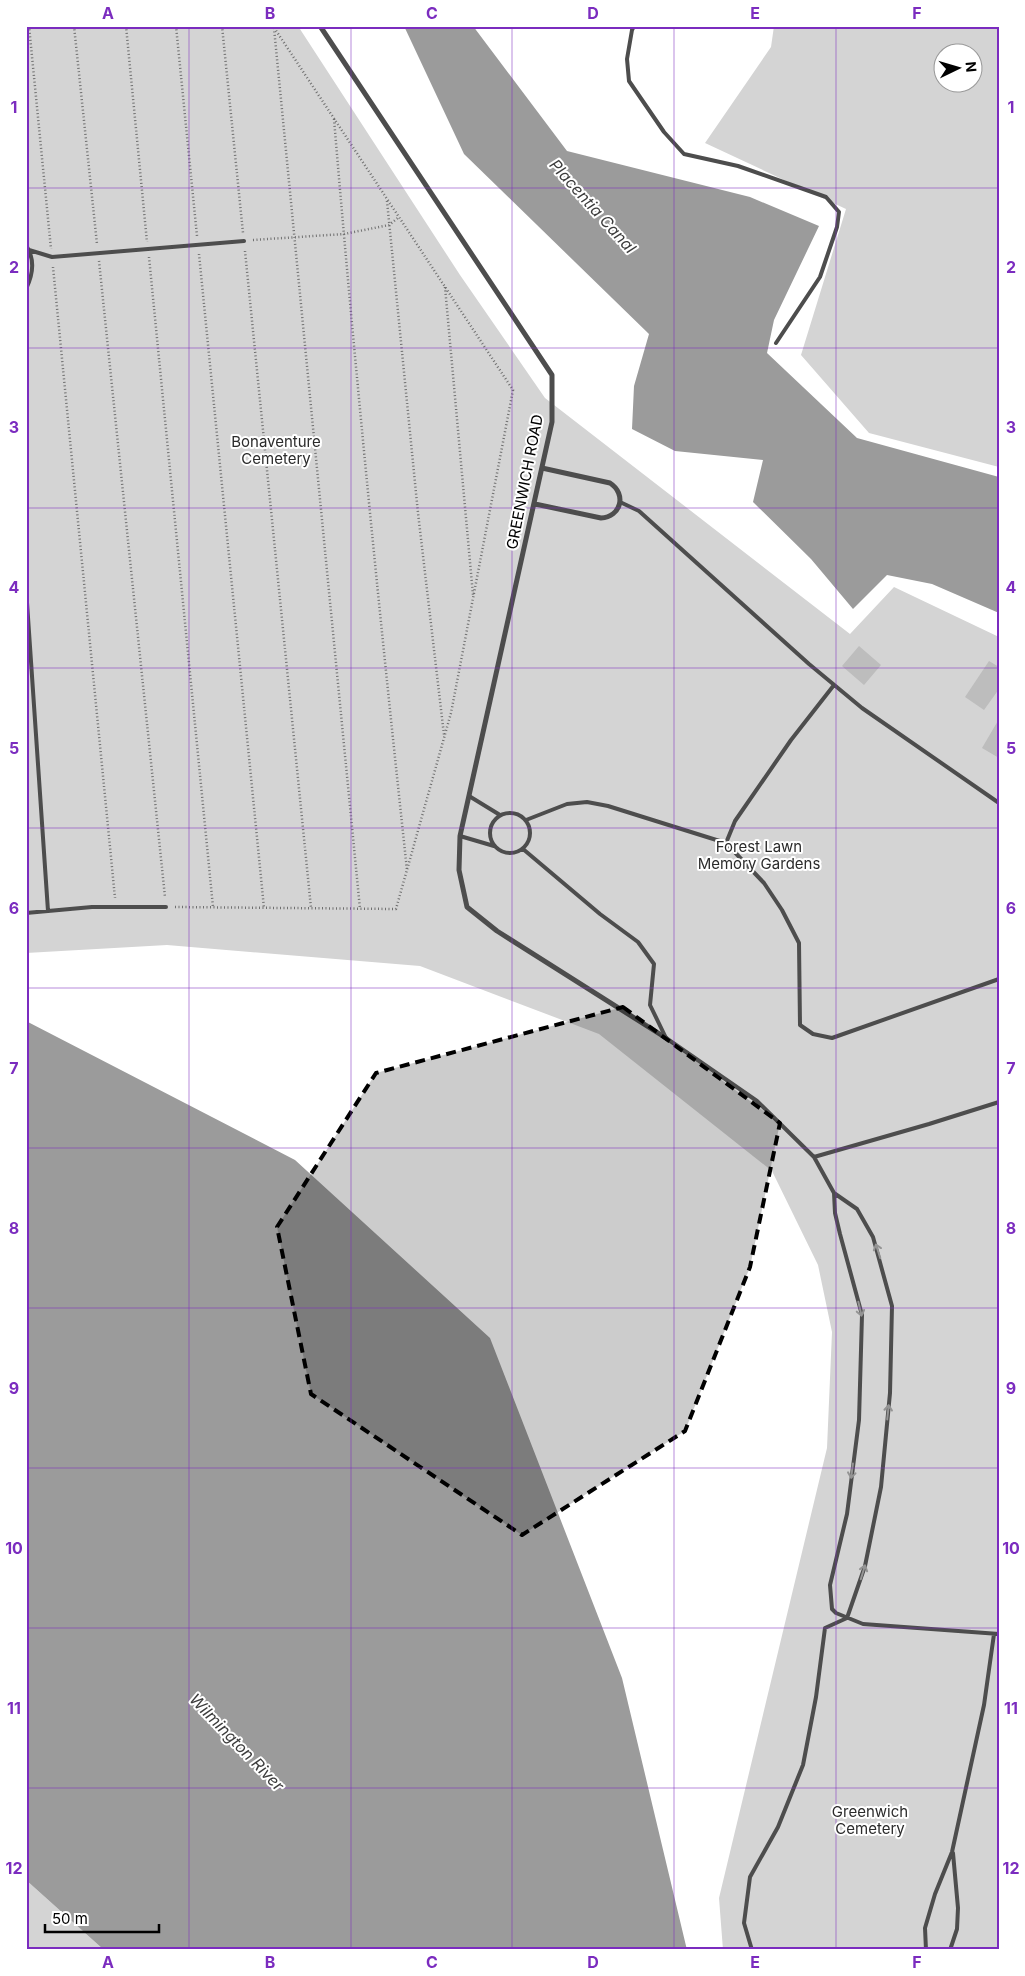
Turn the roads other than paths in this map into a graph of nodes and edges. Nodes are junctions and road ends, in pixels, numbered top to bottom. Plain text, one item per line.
1 (320, 26) edge
2 (634, 26) edge
3 (244, 241) road end
4 (26, 245) edge
5 (30, 250) junction
6 (26, 289) edge
7 (776, 343) dead end
8 (542, 468) junction
9 (620, 502) junction
10 (535, 504) junction
11 (26, 588) edge
12 (834, 685) junction
13 (469, 796) junction
14 (999, 803) edge
15 (500, 815) junction
16 (526, 820) junction
17 (460, 836) junction
18 (726, 843) junction
19 (494, 846) junction
20 (523, 849) junction
21 (166, 907) road end
22 (48, 911) junction
23 (26, 913) edge
24 (999, 979) edge
25 (666, 1038) junction
26 (999, 1102) edge
27 (814, 1157) junction
28 (834, 1193) junction
29 (848, 1618) junction
30 (996, 1634) edge
31 (952, 1852) junction
32 (752, 1950) edge
33 (926, 1950) edge
34 (950, 1950) edge

1 - 8 street, GREENWICH ROAD
2 - 7 lane
3 - 5 lane
4 - 5 lane
5 - 6 lane
8 - 9 street
8 - 10 street, GREENWICH ROAD
9 - 10 street
9 - 12 lane
10 - 13 street, GREENWICH ROAD
11 - 22 lane
12 - 14 lane
12 - 18 lane
13 - 15 lane
13 - 17 street, GREENWICH ROAD
15 - 16 lane
15 - 19 lane
16 - 18 lane
16 - 20 lane
17 - 19 lane
17 - 25 street, GREENWICH ROAD
18 - 24 lane
19 - 20 lane
20 - 25 lane
21 - 22 lane
22 - 23 lane
25 - 27 lane
26 - 27 lane
27 - 28 lane
28 -> 29 lane
29 -> 28 lane
29 - 30 lane
29 - 32 lane
30 - 31 lane
31 - 33 lane
31 - 34 lane

